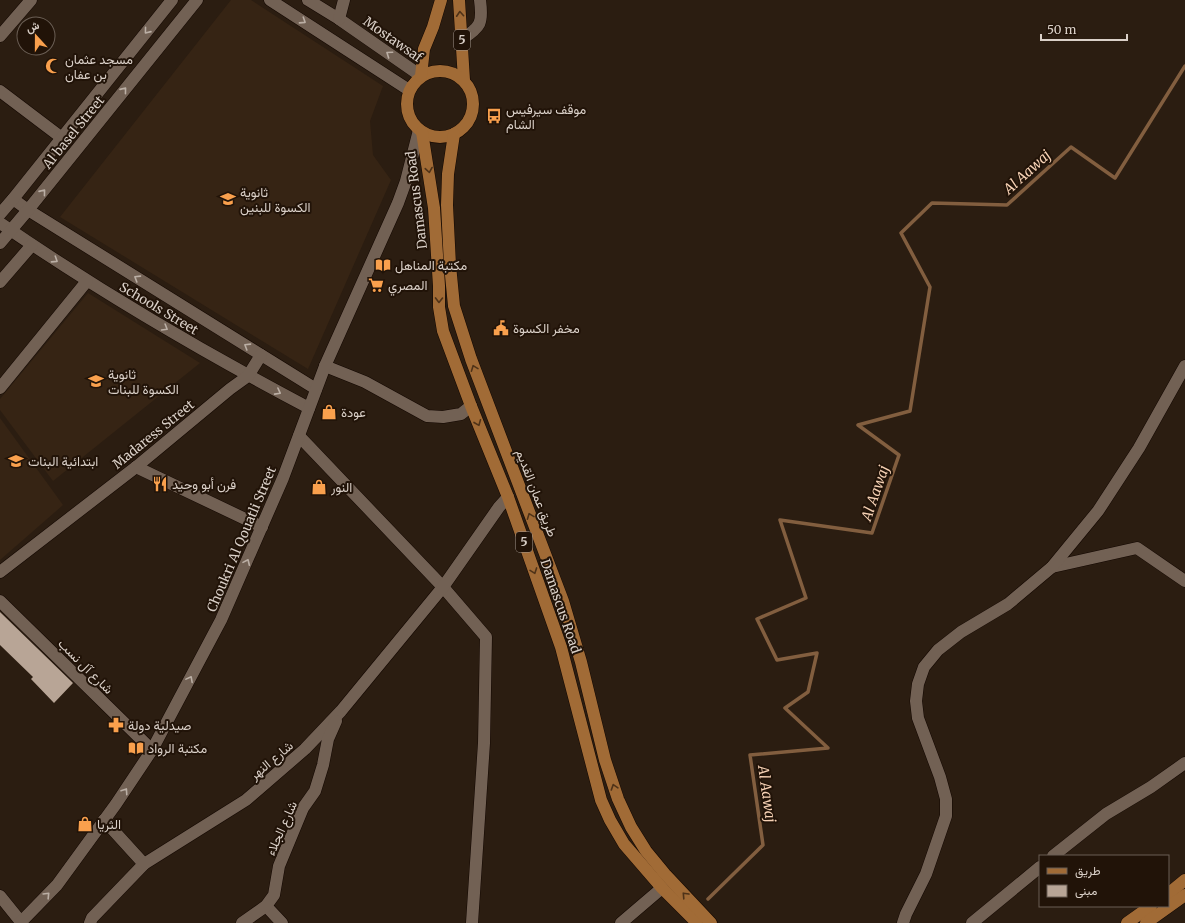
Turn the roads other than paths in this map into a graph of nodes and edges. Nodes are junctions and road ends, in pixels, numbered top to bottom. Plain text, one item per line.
1 (30, 0) edge
2 (172, 0) edge
3 (197, 0) edge
4 (270, 0) edge
5 (308, 0) edge
6 (344, 0) edge
7 (441, 0) edge
8 (459, 0) edge
9 (480, 0) edge
10 (339, 19) junction
11 (0, 36) edge
12 (462, 39) junction
13 (421, 76) junction
14 (464, 80) junction
15 (409, 90) junction
16 (0, 91) edge
17 (420, 131) junction
18 (454, 134) junction
19 (62, 138) junction
20 (13, 199) junction
21 (28, 210) junction
22 (0, 214) edge
23 (0, 223) edge
24 (11, 230) junction
25 (0, 243) edge
26 (32, 245) junction
27 (87, 281) junction
28 (0, 282) edge
29 (261, 355) junction
30 (325, 366) junction
31 (1185, 366) edge
32 (248, 376) junction
33 (0, 388) edge
34 (316, 389) junction
35 (471, 406) junction
36 (309, 408) junction
37 (299, 436) junction
38 (136, 467) junction
39 (508, 497) junction
40 (262, 527) junction
41 (1052, 567) junction
42 (0, 572) edge
43 (1185, 581) edge
44 (442, 588) junction
45 (0, 601) edge
46 (341, 711) junction
47 (152, 750) junction
48 (1185, 763) edge
49 (104, 820) junction
50 (1055, 855) edge
51 (144, 864) junction
52 (1039, 868) edge
53 (1185, 880) edge
54 (662, 888) junction
55 (1169, 893) edge
56 (1185, 895) edge
57 (0, 896) edge
58 (266, 906) junction
59 (1169, 906) edge
60 (1150, 907) edge
61 (1168, 907) edge
62 (21, 923) edge
63 (90, 923) edge
64 (242, 923) edge
65 (282, 923) edge
66 (472, 923) edge
67 (621, 923) edge
68 (696, 923) edge
69 (711, 923) edge
70 (903, 923) edge
71 (972, 923) edge
72 (1127, 923) edge
73 (1146, 923) edge

1 - 11 street
2 -> 19 street, Al basel Street
21 -> 3 street, Al basel Street
4 -> 15 street
5 - 10 street, Mostawsaf
6 - 10 street
7 - 13 main road
12 -> 8 main road, 5
9 - 12 street
13 -> 10 street, Mostawsaf
12 - 14 main road, 5
13 - 14 main road
13 - 15 main road
14 - 18 main road
15 - 17 main road
16 - 19 street
17 - 18 main road
17 - 30 street, Choukri Al Qouatli Street
17 -> 35 main road, Damascus Road / 5
69 -> 18 main road, طريق عمان القديم / 5
19 - 20 street, Al basel Street
20 - 21 street, Schools Street
20 - 22 street, Al basel Street
21 - 24 street, Al basel Street
29 -> 21 street, Schools Street
23 - 24 street, Schools Street
24 - 25 street, Al basel Street
24 - 26 street, Schools Street
26 -> 27 street, Schools Street
26 - 28 street
27 -> 32 street, Schools Street
27 - 33 street
29 - 32 street, Madaress Street
29 - 34 street, Schools Street
30 - 34 street, Choukri Al Qouatli Street
30 - 35 street
31 - 41 street
32 -> 36 street, Schools Street
32 - 38 street, Madaress Street
34 - 36 street, Choukri Al Qouatli Street
35 -> 39 main road, Damascus Road / 5
36 - 37 street, Choukri Al Qouatli Street
37 - 40 street, Choukri Al Qouatli Street
37 - 44 street
38 - 40 street
38 - 42 street, Madaress Street
39 - 44 street, شارع النهر
39 -> 54 main road, Damascus Road / 5
47 -> 40 street, Choukri Al Qouatli Street
41 - 43 street
41 - 70 street
44 - 46 street, شارع النهر
44 - 66 street
45 - 47 street, شارع آل نسب
46 - 51 street, شارع النهر
46 - 58 street, شارع الجلاء
49 -> 47 street, Choukri Al Qouatli Street
48 - 50 street
49 - 51 street
62 -> 49 street, Choukri Al Qouatli Street
51 - 63 street, شارع النهر
52 - 71 street
53 - 55 main road
54 - 67 street
54 - 68 main road, Damascus Road / 5
56 - 59 main road
57 - 62 street
58 - 64 street, شارع الجلاء
58 - 65 street
60 - 72 main road
61 - 73 main road

